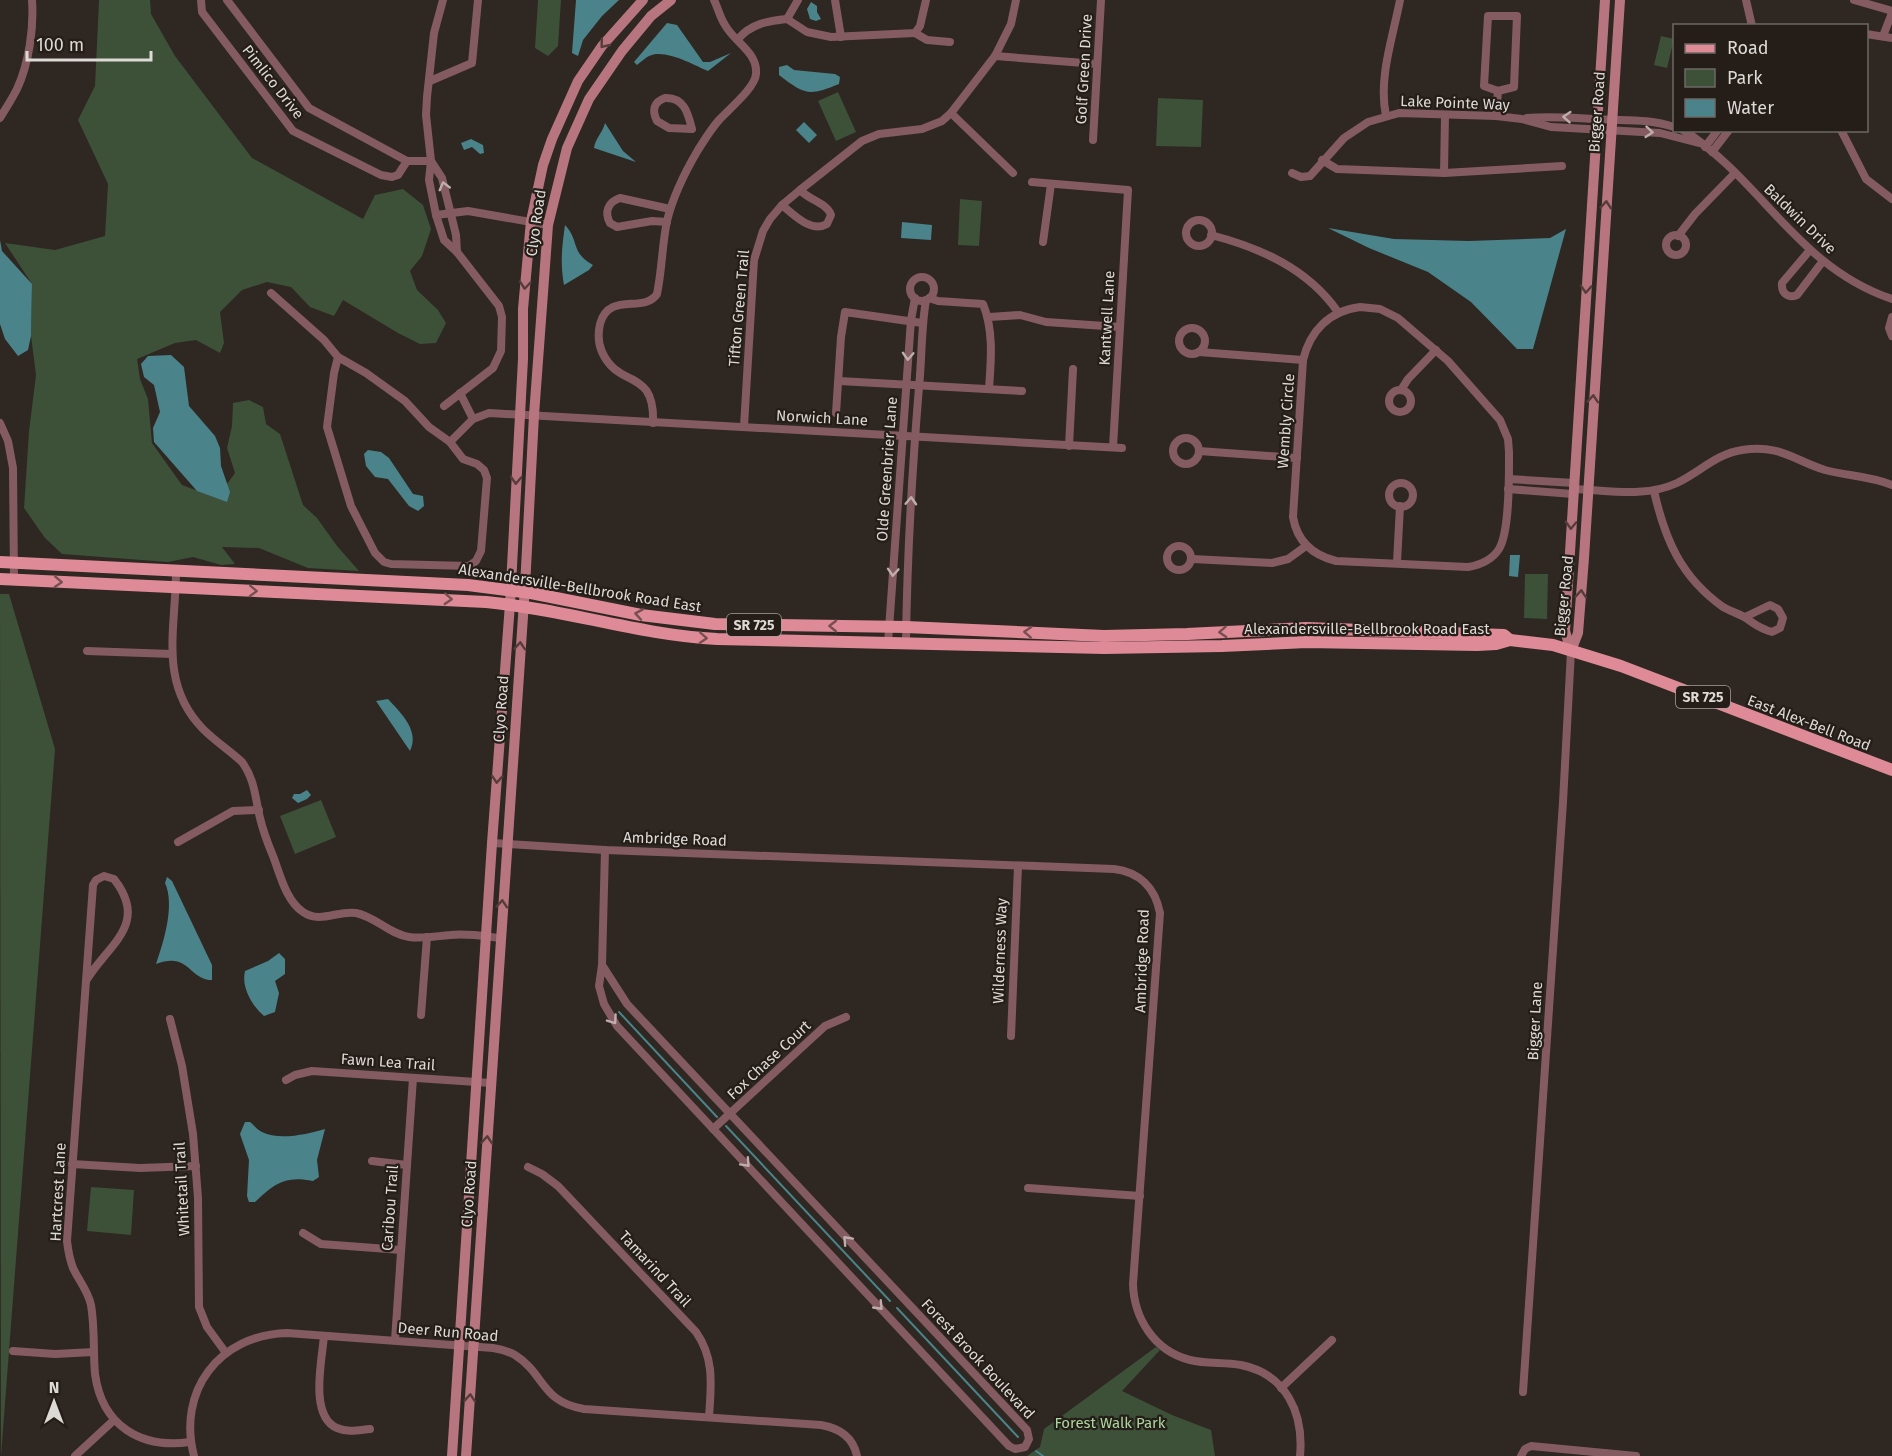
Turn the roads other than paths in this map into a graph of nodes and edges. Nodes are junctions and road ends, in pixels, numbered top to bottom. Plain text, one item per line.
1 (32, 0) edge
2 (201, 0) edge
3 (227, 0) edge
4 (443, 0) edge
5 (478, 0) edge
6 (643, 0) edge
7 (671, 0) edge
8 (714, 0) edge
9 (798, 0) edge
10 (835, 0) edge
11 (926, 0) edge
12 (1016, 0) edge
13 (1101, 0) edge
14 (1400, 0) edge
15 (1605, 0) edge
16 (1620, 0) edge
17 (1746, 0) edge
18 (1854, 0) edge
19 (1892, 12) edge
20 (787, 19) junction
21 (1752, 24) edge
22 (915, 33) junction
23 (1868, 34) edge
24 (1883, 36) junction
25 (841, 37) junction
26 (1892, 38) edge
27 (738, 39) junction
28 (950, 42) dead end
29 (995, 56) junction
30 (1097, 64) junction
31 (430, 81) junction
32 (1498, 91) junction
33 (951, 113) junction
34 (1445, 115) junction
35 (1386, 116) junction
36 (1496, 116) junction
37 (0, 118) edge
38 (1597, 125) junction
39 (1611, 125) junction
40 (1673, 127) edge
41 (692, 129) junction
42 (1686, 132) edge
43 (1716, 132) edge
44 (1727, 132) edge
45 (1842, 132) edge
46 (706, 138) junction
47 (1093, 140) dead end
48 (1702, 145) junction
49 (1712, 152) junction
50 (1322, 160) junction
51 (407, 161) junction
52 (431, 161) junction
53 (1562, 166) dead end
54 (1013, 173) dead end
55 (1292, 173) dead end
56 (1444, 173) junction
57 (1735, 173) junction
58 (1032, 182) dead end
59 (1051, 184) junction
60 (800, 189) junction
61 (1892, 199) edge
62 (782, 205) junction
63 (670, 209) junction
64 (450, 214) junction
65 (436, 215) junction
66 (531, 221) junction
67 (667, 222) junction
68 (548, 225) junction
69 (1211, 235) dead end
70 (1678, 236) dead end
71 (1043, 242) dead end
72 (1810, 250) junction
73 (457, 252) junction
74 (1823, 261) junction
75 (271, 293) dead end
76 (915, 298) junction
77 (928, 299) junction
78 (1892, 299) edge
79 (1338, 312) junction
80 (989, 317) junction
81 (1892, 317) edge
82 (910, 320) junction
83 (922, 323) junction
84 (1120, 327) junction
85 (1892, 336) edge
86 (1436, 350) junction
87 (1199, 352) dead end
88 (338, 357) junction
89 (1303, 360) junction
90 (1074, 369) dead end
91 (839, 381) junction
92 (907, 384) junction
93 (920, 386) junction
94 (989, 389) junction
95 (1401, 390) dead end
96 (1022, 391) dead end
97 (460, 393) junction
98 (444, 406) dead end
99 (836, 413) dead end
100 (519, 414) junction
101 (534, 415) junction
102 (473, 419) junction
103 (0, 423) edge
104 (653, 423) junction
105 (744, 426) junction
106 (902, 436) junction
107 (914, 436) junction
108 (450, 442) junction
109 (1069, 446) junction
110 (1113, 447) junction
111 (1122, 448) dead end
112 (1199, 451) dead end
113 (1297, 458) junction
114 (1509, 479) junction
115 (1892, 485) edge
116 (1508, 489) junction
117 (1573, 489) junction
118 (1587, 489) junction
119 (1654, 491) junction
120 (1400, 506) dead end
121 (1306, 546) junction
122 (1192, 560) dead end
123 (0, 562) edge
124 (15, 562) junction
125 (1397, 562) junction
126 (176, 571) junction
127 (327, 577) junction
128 (0, 579) edge
129 (14, 579) junction
130 (176, 588) junction
131 (511, 590) junction
132 (525, 593) junction
133 (326, 594) junction
134 (510, 604) junction
135 (524, 606) junction
136 (1745, 617) junction
137 (889, 627) junction
138 (906, 627) junction
139 (1264, 630) junction
140 (1510, 640) junction
141 (1104, 642) junction
142 (888, 643) junction
143 (906, 643) junction
144 (1263, 643) junction
145 (87, 651) dead end
146 (1571, 651) junction
147 (172, 654) junction
148 (1892, 770) edge
149 (259, 810) junction
150 (178, 842) dead end
151 (492, 843) junction
152 (507, 844) junction
153 (605, 850) junction
154 (1018, 866) junction
155 (427, 937) junction
156 (487, 937) junction
157 (500, 938) junction
158 (602, 965) junction
159 (86, 981) junction
160 (420, 1015) dead end
161 (846, 1017) dead end
162 (170, 1019) dead end
163 (1011, 1036) dead end
164 (413, 1077) junction
165 (286, 1080) dead end
166 (476, 1082) junction
167 (491, 1083) junction
168 (730, 1114) junction
169 (713, 1129) junction
170 (372, 1161) dead end
171 (72, 1164) junction
172 (407, 1165) junction
173 (196, 1166) junction
174 (528, 1167) dead end
175 (1028, 1188) dead end
176 (1140, 1196) junction
177 (303, 1233) dead end
178 (401, 1250) junction
179 (324, 1336) junction
180 (395, 1340) junction
181 (1332, 1340) dead end
182 (458, 1344) junction
183 (474, 1346) junction
184 (13, 1351) dead end
185 (94, 1352) junction
186 (226, 1353) junction
187 (1281, 1388) junction
188 (1523, 1392) dead end
189 (709, 1417) junction
190 (114, 1420) junction
191 (370, 1429) dead end
192 (190, 1442) junction
193 (1523, 1453) edge
194 (75, 1456) edge
195 (194, 1456) edge
196 (452, 1456) edge
197 (466, 1456) edge
198 (857, 1456) edge
199 (1300, 1456) edge
200 (1636, 1456) edge

1 - 37 street
2 - 51 street, Pimlico Drive
3 - 51 street, Pimlico Drive
4 - 31 street
5 - 31 street
6 -> 66 street, Clyo Road
7 - 68 street, Clyo Road
8 - 27 street
9 - 20 street
10 - 25 street
11 - 22 street
12 - 29 street, Tifton Green Trail
13 - 30 street, Golf Green Drive
14 - 35 street
15 - 38 street, Bigger Road
16 - 39 street, Bigger Road
17 - 21 street
18 - 19 street
19 - 24 street
20 - 25 street
20 - 27 street
22 - 25 street
22 - 28 street
23 - 24 street
24 - 26 street
27 - 46 street
29 - 30 street
29 - 33 street, Tifton Green Trail
30 - 47 street, Golf Green Drive
31 - 52 street
32 - 32 street
32 - 36 street
33 - 54 street
33 - 60 street, Tifton Green Trail
34 - 35 street, Lake Pointe Way
34 - 36 street, Lake Pointe Way
34 - 56 street
35 - 50 street, Lake Pointe Way
36 - 38 street, Lake Pointe Way
38 - 39 street, Lake Pointe Way
38 -> 117 street, Bigger Road
39 - 40 street
39 -> 48 street, Baldwin Drive
118 -> 39 street, Bigger Road
41 - 41 street
41 - 46 street
42 - 48 street, Baldwin Drive
43 - 48 street
44 - 49 street
45 - 61 street
46 - 63 street
48 - 49 street, Baldwin Drive
49 - 57 street, Baldwin Drive
50 - 55 street, Lake Pointe Way
50 - 56 street
51 - 52 street, Pimlico Drive
64 -> 52 street
52 - 65 street
53 - 56 street
57 - 70 street
57 - 72 street, Baldwin Drive
58 - 59 street
59 - 71 street
59 - 84 street, Kantwell Lane
60 - 62 street, Tifton Green Trail
60 - 62 street
62 - 105 street, Tifton Green Trail
63 - 67 street
63 - 67 street
64 - 65 street
64 - 66 street
64 - 73 street
65 - 73 street
66 - 68 street
66 -> 100 street, Clyo Road
67 - 104 street
68 - 101 street, Clyo Road
69 - 79 street
72 - 74 street, Baldwin Drive
72 - 74 street
73 - 97 street
74 - 78 street, Baldwin Drive
75 - 88 street
76 - 77 street
76 - 77 street, Olde Greenbrier Lane
76 - 82 street, Olde Greenbrier Lane
77 - 80 street
77 - 83 street, Olde Greenbrier Lane
79 - 86 street
79 - 89 street, Wembly Circle
80 - 84 street
80 - 94 street
81 - 85 street
82 - 83 street
82 - 91 street
82 -> 92 street, Olde Greenbrier Lane
83 - 93 street, Olde Greenbrier Lane
84 - 110 street, Kantwell Lane
86 - 95 street
86 - 114 street
87 - 89 street
88 - 108 street
88 - 108 street
89 - 113 street, Wembly Circle
90 - 109 street
91 - 92 street
91 - 99 street
92 - 93 street
92 - 106 street, Olde Greenbrier Lane
93 - 94 street
93 - 107 street, Olde Greenbrier Lane
94 - 96 street
97 - 98 street
97 - 102 street
100 - 101 street, Norwich Lane
100 - 102 street, Norwich Lane
100 -> 131 street, Clyo Road
101 - 104 street, Norwich Lane
101 - 132 street, Clyo Road
102 - 108 street
103 - 124 street
104 - 105 street, Norwich Lane
105 - 106 street, Norwich Lane
106 - 107 street, Norwich Lane
106 -> 137 street, Olde Greenbrier Lane
107 - 109 street, Norwich Lane
138 -> 107 street, Olde Greenbrier Lane
109 - 110 street, Norwich Lane
110 - 111 street, Norwich Lane
112 - 113 street
113 - 121 street, Wembly Circle
114 - 116 street
114 - 117 street
115 - 119 street
116 - 117 street
116 - 125 street
117 - 118 street
117 -> 146 street, Bigger Road
118 - 119 street
146 -> 118 street, Bigger Road
119 - 136 street
120 - 125 street
121 - 122 street
121 - 125 street
123 - 124 main road, Alexandersville-Bellbrook Road East / SR 725
124 - 126 main road, Alexandersville-Bellbrook Road East / SR 725
124 - 129 street
126 - 127 main road, Alexandersville-Bellbrook Road East / SR 725
126 - 130 street
127 - 131 main road, Alexandersville-Bellbrook Road East / SR 725
127 - 133 main road
128 - 129 main road, Alexandersville-Bellbrook Road East / SR 725
129 -> 130 main road, Alexandersville-Bellbrook Road East / SR 725
130 -> 133 main road, Alexandersville-Bellbrook Road East / SR 725
130 - 147 street
131 - 132 main road, Alexandersville-Bellbrook Road East / SR 725
131 - 134 street, Clyo Road
132 - 135 street, Clyo Road
137 -> 132 main road, Alexandersville-Bellbrook Road East / SR 725
133 -> 134 main road, Alexandersville-Bellbrook Road East / SR 725
134 - 135 main road, Alexandersville-Bellbrook Road East / SR 725
134 -> 151 street, Clyo Road
135 -> 142 main road, Alexandersville-Bellbrook Road East / SR 725
152 -> 135 street, Clyo Road
136 - 136 street
137 - 138 main road, Alexandersville-Bellbrook Road East / SR 725
137 - 142 street, Olde Greenbrier Lane
141 -> 138 main road, Alexandersville-Bellbrook Road East / SR 725
138 - 143 street, Olde Greenbrier Lane
139 - 140 main road, Alexandersville-Bellbrook Road East / SR 725
139 -> 141 main road, Alexandersville-Bellbrook Road East / SR 725
139 - 144 main road
140 - 144 main road, Alexandersville-Bellbrook Road East / SR 725
140 - 146 main road, East Alex-Bell Road / SR 725
141 - 143 main road, Alexandersville-Bellbrook Road East / SR 725
141 - 144 main road, Alexandersville-Bellbrook Road East / SR 725
142 - 143 main road, Alexandersville-Bellbrook Road East / SR 725
145 - 147 street
146 - 148 main road, East Alex-Bell Road / SR 725
146 - 188 street, Bigger Lane
147 - 149 street
149 - 150 street
149 - 155 street
151 - 152 street, Ambridge Road
151 - 156 street, Clyo Road
152 - 153 street, Ambridge Road
157 -> 152 street, Clyo Road
153 - 154 street, Ambridge Road
153 - 158 street, Forest Brook Boulevard
154 - 163 street, Wilderness Way
154 - 176 street, Ambridge Road
155 - 156 street
155 - 160 street
156 - 157 street
156 - 166 street, Clyo Road
157 - 167 street, Clyo Road
158 - 168 street, Forest Brook Boulevard
158 -> 169 street, Forest Brook Boulevard
159 - 159 street, Hartcrest Lane
159 - 171 street, Hartcrest Lane
161 - 168 street, Fox Chase Court
162 - 173 street, Whitetail Trail
164 - 165 street, Fawn Lea Trail
164 - 166 street, Fawn Lea Trail
164 - 172 street, Caribou Trail
166 - 167 street, Fawn Lea Trail
166 - 182 street, Clyo Road
183 -> 167 street, Clyo Road
168 - 169 street, Fox Chase Court
169 -> 168 street, Forest Brook Boulevard
170 - 172 street
171 - 173 street
171 - 185 street, Hartcrest Lane
172 - 178 street, Caribou Trail
173 - 186 street, Whitetail Trail
174 - 189 street, Tamarind Trail
175 - 176 street
176 - 187 street, Ambridge Road
177 - 178 street
178 - 180 street, Caribou Trail
179 - 180 street, Deer Run Road
179 - 186 street, Deer Run Road
179 - 191 street
180 - 182 street, Deer Run Road
181 - 187 street
182 - 183 street, Deer Run Road
182 - 196 street, Clyo Road
183 - 189 street, Deer Run Road
197 -> 183 street, Clyo Road
184 - 185 street
185 - 190 street, Hartcrest Lane
186 - 192 street, Deer Run Road
187 - 199 street, Ambridge Road
189 - 198 street, Deer Run Road
190 - 192 street, Hartcrest Lane
190 - 194 street
192 - 195 street, Deer Run Road
193 - 200 street

